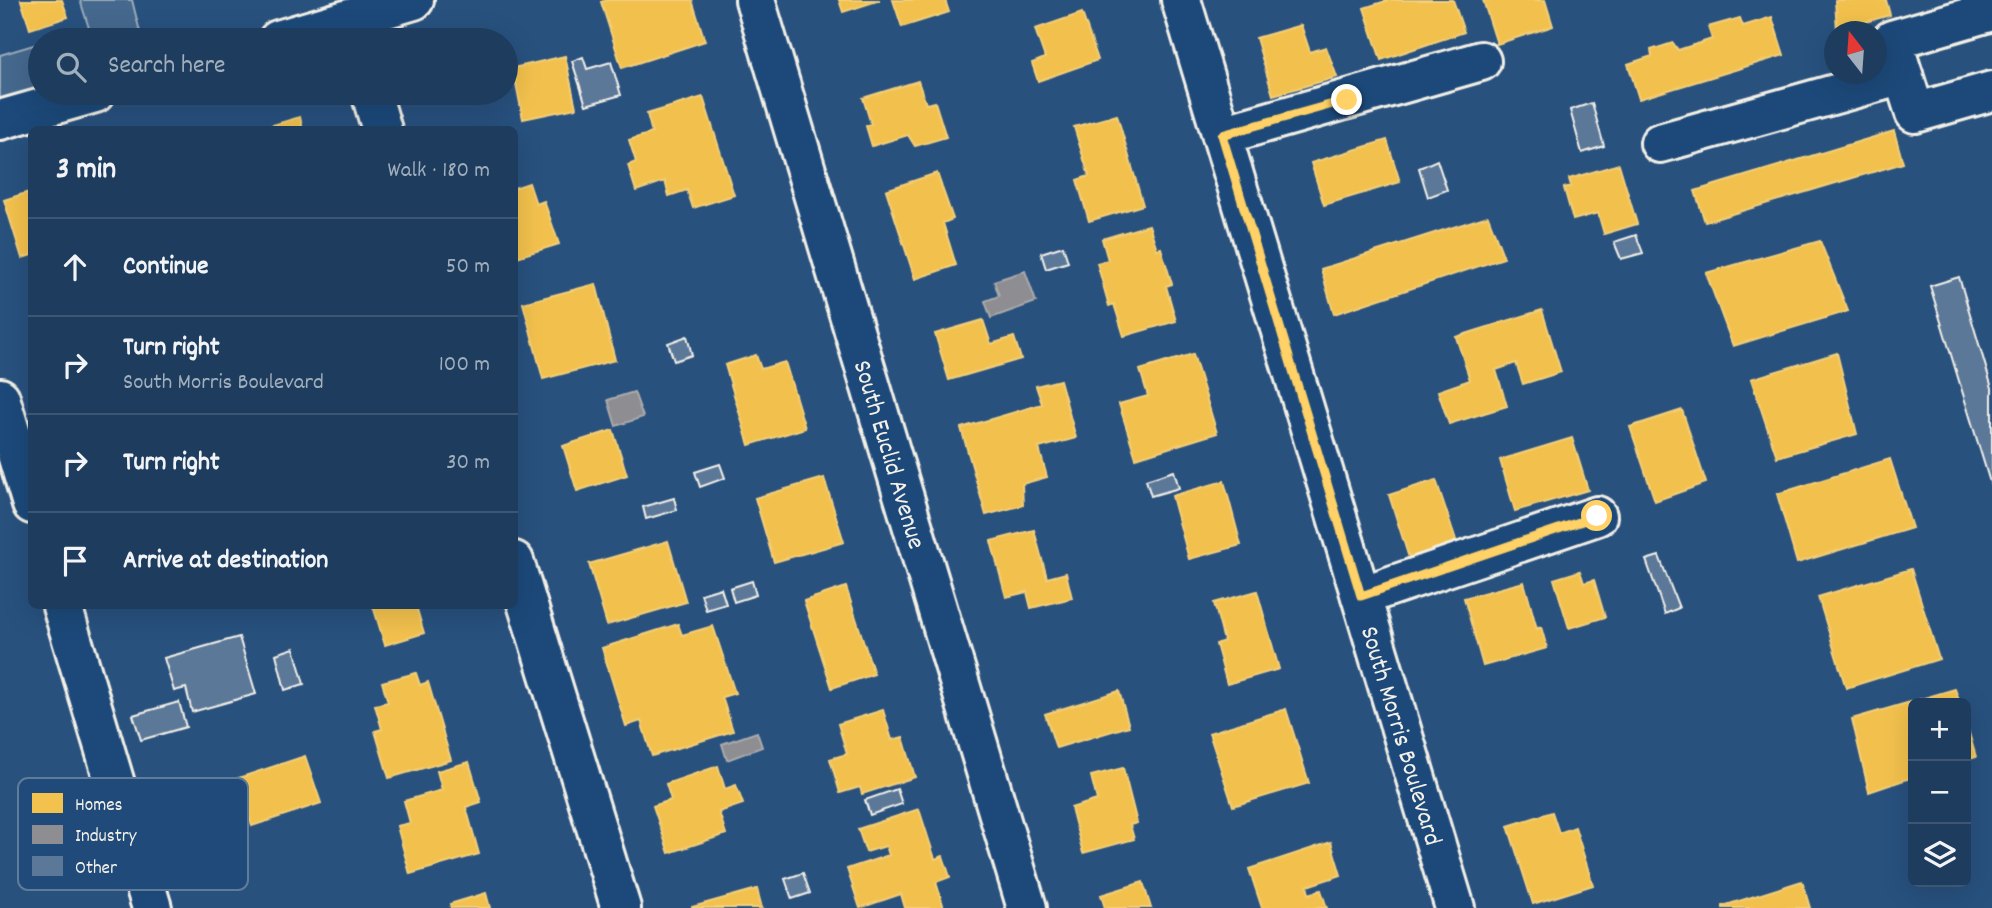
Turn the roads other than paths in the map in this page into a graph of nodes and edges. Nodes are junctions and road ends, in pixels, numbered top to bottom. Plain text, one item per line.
1 (414, 0) edge
2 (755, 0) edge
3 (1181, 0) edge
4 (1992, 11) edge
5 (349, 20) edge
6 (321, 28) edge
7 (1481, 61) dead end
8 (1903, 75) junction
9 (1992, 91) edge
10 (53, 105) edge
11 (375, 105) edge
12 (0, 120) edge
13 (381, 126) edge
14 (1222, 135) junction
15 (1660, 143) dead end
16 (0, 398) edge
17 (28, 491) edge
18 (1597, 516) dead end
19 (518, 574) edge
20 (1361, 596) junction
21 (63, 609) edge
22 (113, 778) edge
23 (147, 890) edge
24 (152, 908) edge
25 (621, 908) edge
26 (1027, 908) edge
27 (1455, 908) edge

1 - 5 street
2 - 26 street, South Euclid Avenue
3 - 14 street, South Morris Boulevard
4 - 8 street
5 - 6 street
7 - 14 street
8 - 9 street
8 - 15 street
10 - 12 street
11 - 13 street
14 - 20 street, South Morris Boulevard
16 - 17 street
18 - 20 street
19 - 25 street
20 - 27 street, South Morris Boulevard
21 - 22 street
23 - 24 street

